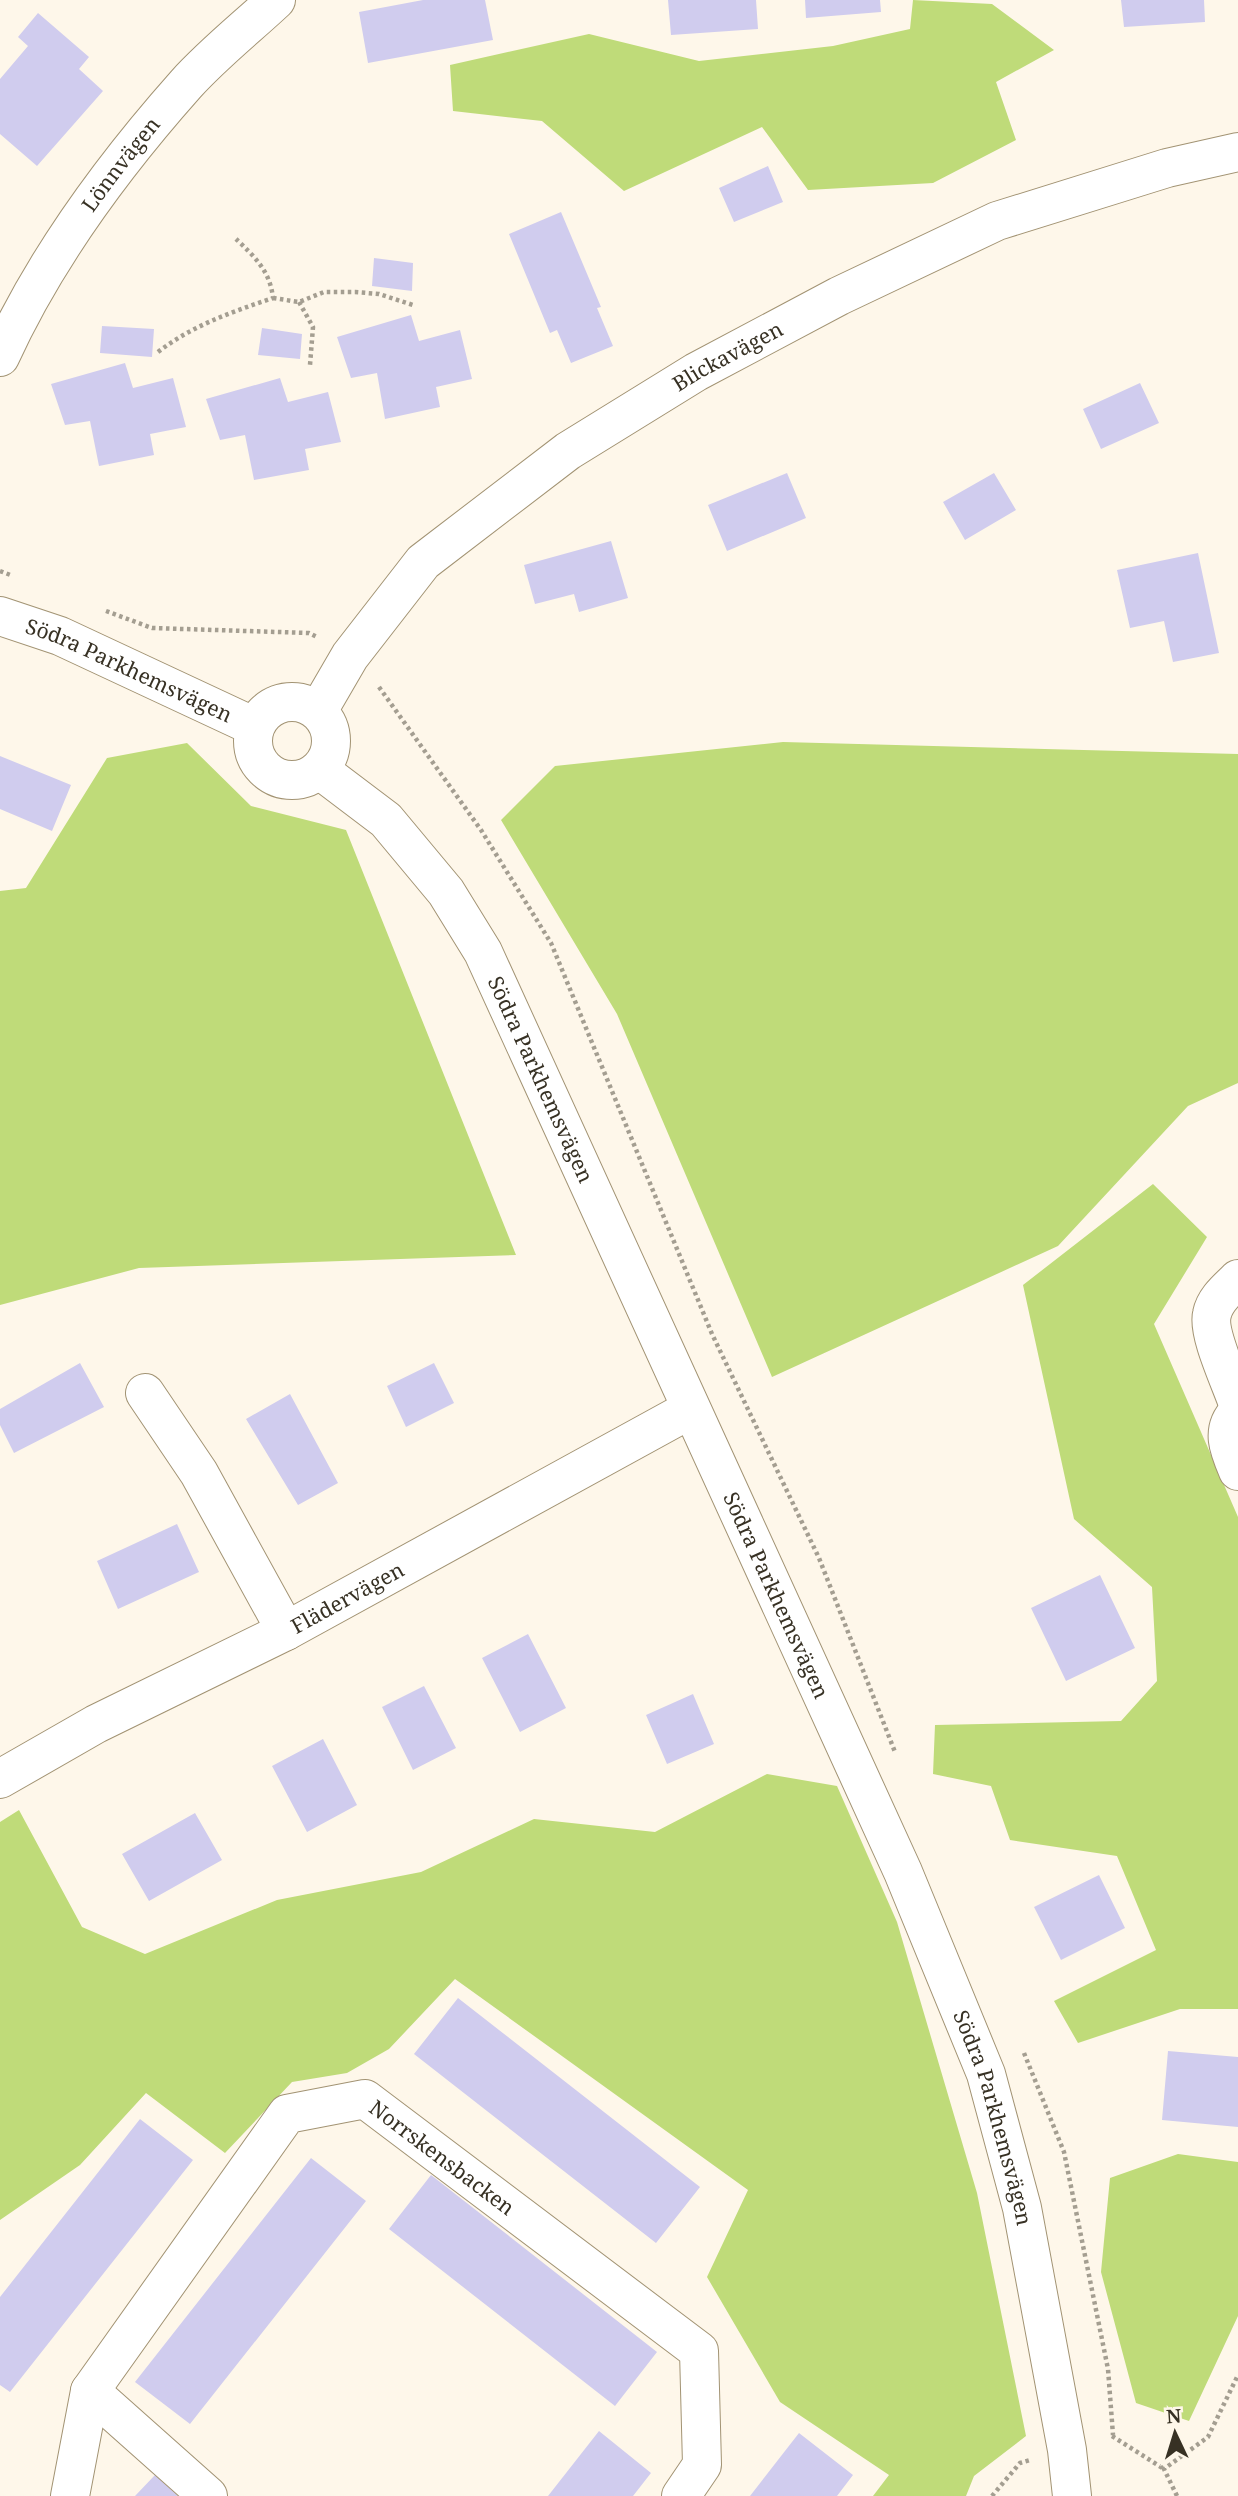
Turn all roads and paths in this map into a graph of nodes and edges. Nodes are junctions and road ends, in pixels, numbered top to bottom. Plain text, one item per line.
1 (276, 0) edge
2 (1238, 152) edge
3 (236, 239) dead end
4 (273, 298) junction
5 (299, 302) junction
6 (413, 305) dead end
7 (158, 352) dead end
8 (0, 357) edge
9 (310, 365) dead end
10 (0, 571) edge
11 (25, 581) dead end
12 (102, 609) dead end
13 (0, 616) edge
14 (324, 641) dead end
15 (318, 711) junction
16 (255, 727) junction
17 (320, 770) junction
18 (1238, 1279) edge
19 (145, 1392) dead end
20 (1238, 1404) edge
21 (689, 1409) junction
22 (1238, 1412) edge
23 (1238, 1471) edge
24 (286, 1631) junction
25 (0, 1779) edge
26 (1238, 2375) edge
27 (90, 2392) junction
28 (70, 2496) edge
29 (208, 2496) edge
30 (681, 2496) edge
31 (1072, 2496) edge
32 (1177, 2496) edge

1 - 8 street, Lönnvägen
2 - 15 street, Blickavägen
3 - 4 path
4 - 5 path
4 - 7 path
5 - 6 path
5 - 9 path
10 - 11 path
12 - 14 path
13 - 16 street, Södra Parkhemsvägen
15 - 16 street
15 - 17 street
16 - 17 street
17 - 21 street, Södra Parkhemsvägen
18 - 20 street
19 - 24 street
21 - 24 street, Flädervägen
21 - 31 street, Södra Parkhemsvägen
22 - 23 street
24 - 25 street, Flädervägen
26 - 32 path
27 - 28 street, Norrskensbacken
27 - 29 street
27 - 30 street, Norrskensbacken

